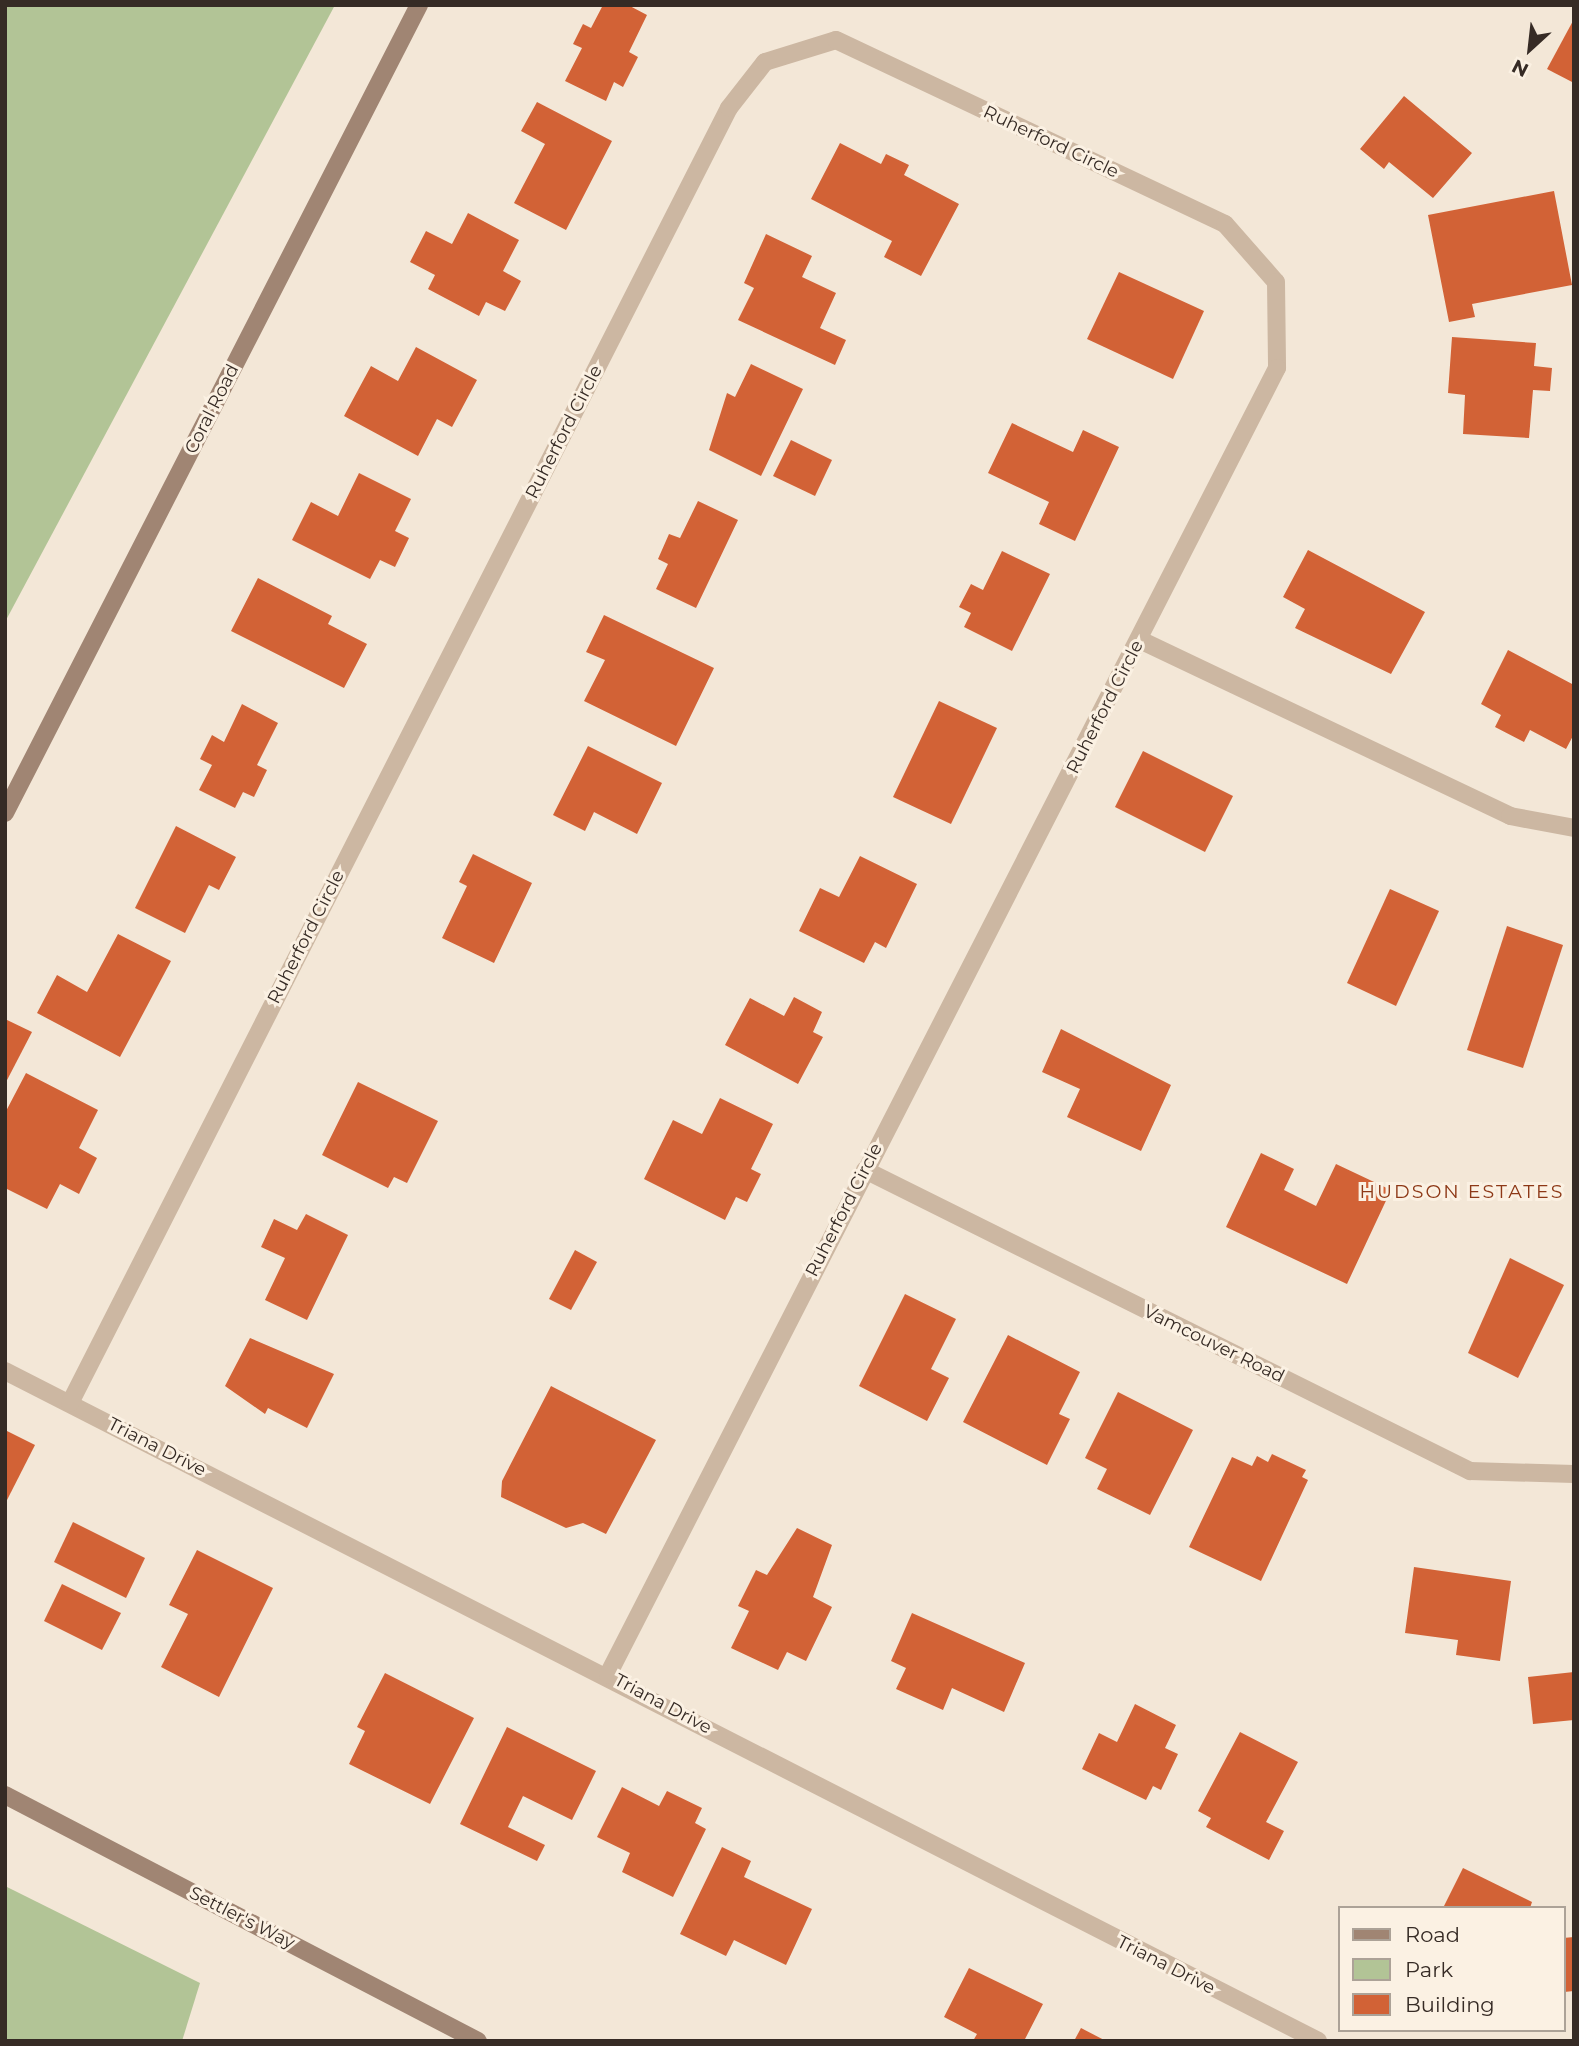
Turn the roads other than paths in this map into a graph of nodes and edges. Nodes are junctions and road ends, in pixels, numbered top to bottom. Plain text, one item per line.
1 (419, 5) edge
2 (1140, 640) junction
3 (5, 813) edge
4 (1574, 828) edge
5 (864, 1170) junction
6 (5, 1371) edge
7 (70, 1403) junction
8 (1574, 1475) edge
9 (608, 1675) junction
10 (5, 1795) edge
11 (478, 2041) edge
12 (1318, 2041) edge

1 - 3 main road, Coral Road
2 - 4 street
2 - 5 street, Ruherford Circle
2 - 7 street, Ruherford Circle
5 - 8 street, Vamcouver Road
5 - 9 street, Ruherford Circle
6 - 7 street, Triana Drive
7 - 9 street, Triana Drive
9 - 12 street, Triana Drive
10 - 11 main road, Settler's Way

